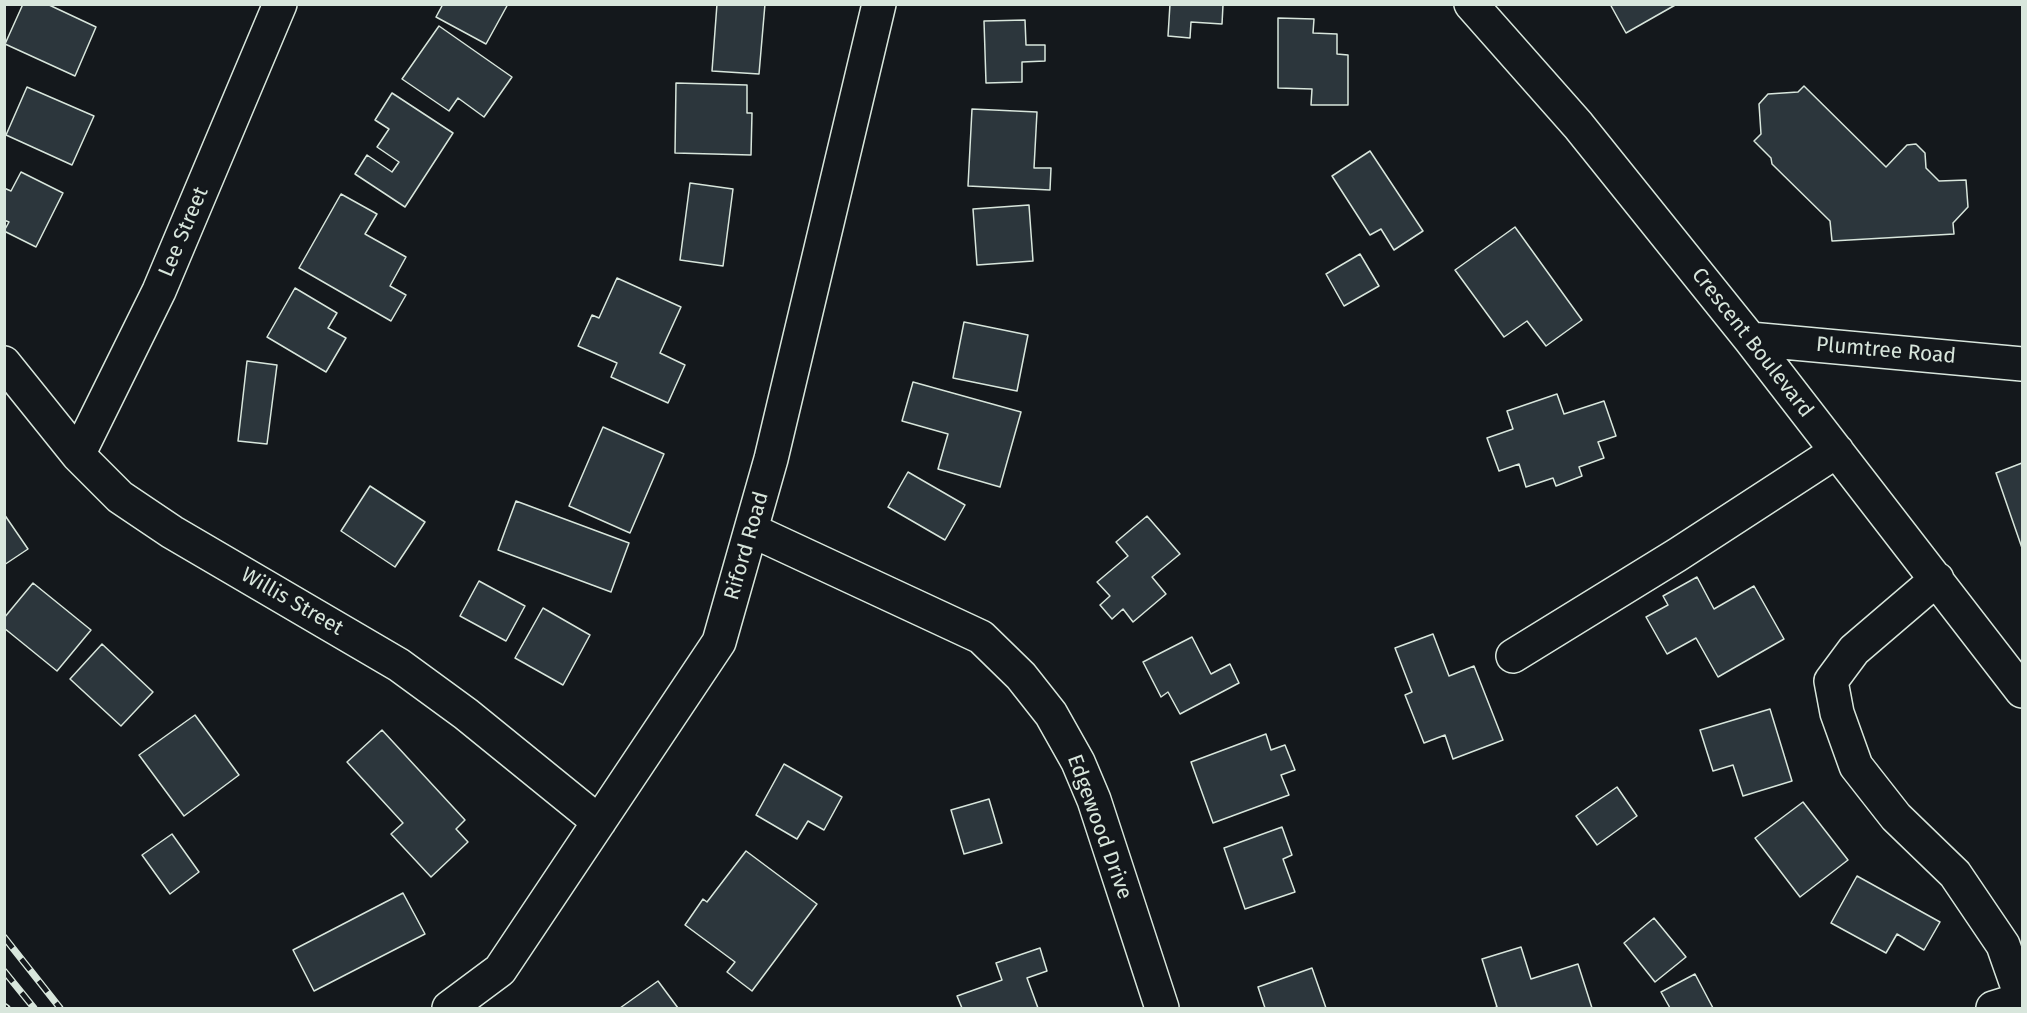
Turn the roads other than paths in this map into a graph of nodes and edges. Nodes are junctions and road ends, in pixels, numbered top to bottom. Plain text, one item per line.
1 (280, 4) edge
2 (879, 4) edge
3 (1471, 4) edge
4 (1750, 339) junction
5 (4, 363) edge
6 (2022, 364) edge
7 (1837, 451) junction
8 (78, 455) junction
9 (751, 530) junction
10 (1937, 579) junction
11 (1513, 656) dead end
12 (2022, 691) edge
13 (599, 822) junction
14 (2012, 1002) edge
15 (449, 1008) edge
16 (1162, 1008) edge

1 - 8 street, Lee Street
2 - 9 street, Riford Road
3 - 4 street, Crescent Boulevard
4 - 6 street, Plumtree Road
4 - 7 street, Crescent Boulevard
5 - 8 street, Willis Street
7 - 10 street, Crescent Boulevard
7 - 11 street
8 - 13 street, Willis Street
9 - 13 street, Riford Road
9 - 16 street, Edgewood Drive
10 - 12 street, Crescent Boulevard
10 - 14 street
13 - 15 street, Riford Road

